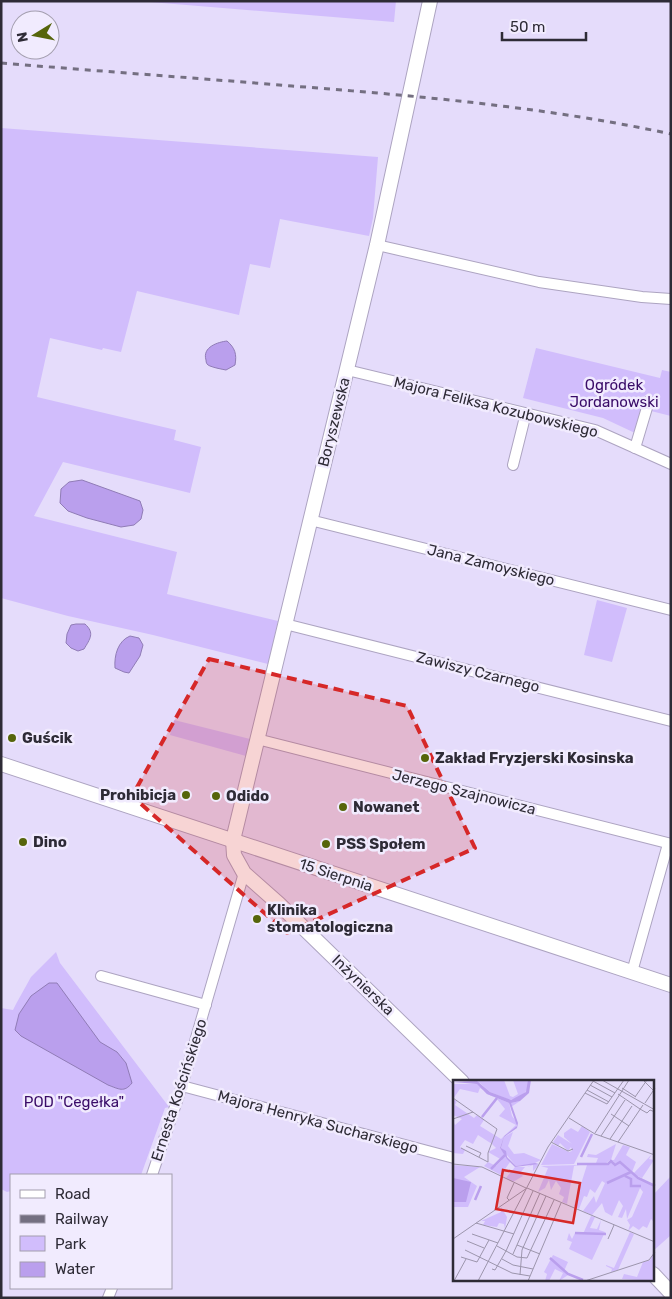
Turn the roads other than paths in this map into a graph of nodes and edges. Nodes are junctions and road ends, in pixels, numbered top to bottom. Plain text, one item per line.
1 (430, 1) edge
2 (377, 245) junction
3 (671, 299) edge
4 (347, 370) junction
5 (649, 401) dead end
6 (526, 413) junction
7 (636, 448) junction
8 (671, 464) edge
9 (513, 465) dead end
10 (310, 520) junction
11 (671, 610) edge
12 (285, 624) junction
13 (671, 721) edge
14 (257, 740) junction
15 (1, 764) edge
16 (233, 840) junction
17 (669, 844) edge
18 (244, 873) junction
19 (632, 972) junction
20 (101, 976) dead end
21 (671, 985) edge
22 (206, 1005) junction
23 (460, 1080) edge
24 (182, 1086) junction
25 (453, 1158) edge
26 (152, 1174) edge
27 (654, 1275) edge
28 (671, 1293) edge

1 - 2 street, Boryszewska
2 - 3 street
2 - 4 street, Boryszewska
4 - 6 street, Majora Feliksa Kozubowskiego
4 - 10 street, Boryszewska
5 - 7 street
6 - 7 street, Majora Feliksa Kozubowskiego
6 - 9 street
7 - 8 street, Majora Feliksa Kozubowskiego
10 - 11 street, Jana Zamoyskiego
10 - 12 street, Boryszewska
12 - 13 street, Zawiszy Czarnego
12 - 14 street, Boryszewska
14 - 16 street, Boryszewska
14 - 17 street, Jerzego Szajnowicza
15 - 16 street, 15 Sierpnia
16 - 18 street, Inżynierska
16 - 19 street, 15 Sierpnia
17 - 19 street
18 - 22 street, Ernesta Kościńskiego
18 - 23 street, Inżynierska
19 - 21 street, 15 Sierpnia
20 - 22 street, Ernesta Kościńskiego
22 - 24 street, Ernesta Kościńskiego
24 - 25 street, Majora Henryka Sucharskiego
24 - 26 street, Ernesta Kościńskiego
27 - 28 street

